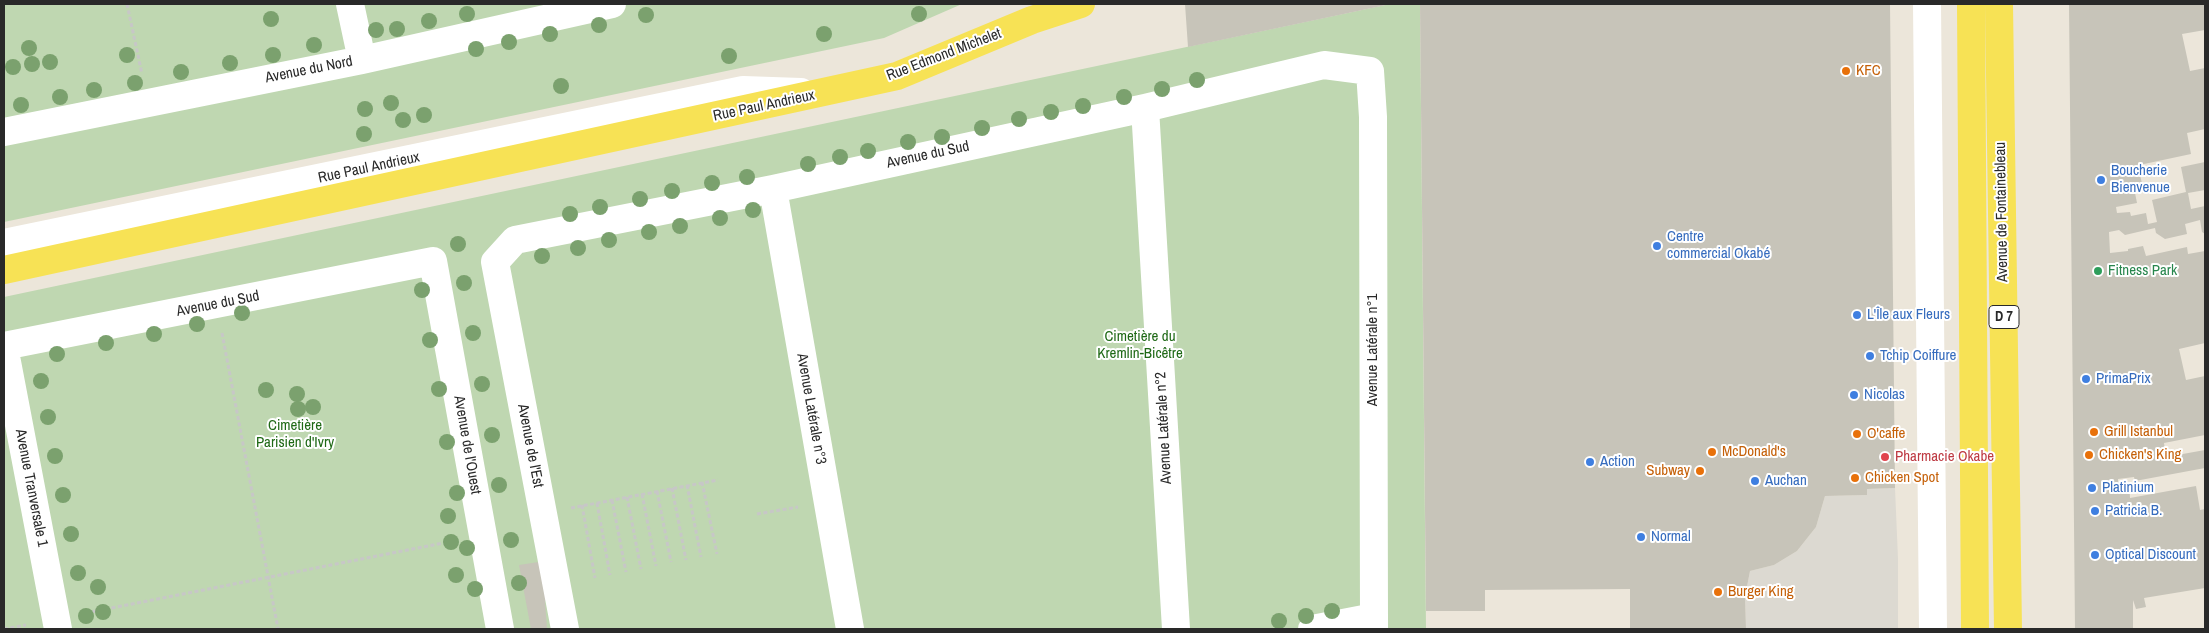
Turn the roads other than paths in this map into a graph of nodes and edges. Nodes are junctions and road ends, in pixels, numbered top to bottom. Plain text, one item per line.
1 (350, 4) edge
2 (612, 4) edge
3 (1054, 4) edge
4 (1081, 4) edge
5 (1927, 4) edge
6 (1971, 4) edge
7 (1999, 4) edge
8 (1032, 20) junction
9 (362, 60) junction
10 (1370, 71) joint
11 (825, 93) junction
12 (1145, 108) junction
13 (4, 132) edge
14 (773, 189) junction
15 (4, 243) edge
16 (433, 261) joint
17 (495, 262) joint
18 (4, 270) edge
19 (4, 346) edge
20 (1374, 623) edge
21 (57, 624) edge
22 (500, 629) edge
23 (565, 629) edge
24 (850, 629) edge
25 (1176, 629) edge
26 (1312, 629) edge
27 (1933, 629) edge
28 (1975, 629) edge
29 (2008, 629) edge

1 - 9 lane
2 - 9 lane, Avenue du Nord
3 - 8 main road, Rue Edmond Michelet
4 - 8 main road, Rue Edmond Michelet
5 - 27 lane
6 - 28 main road, Avenue de Fontainebleau / D 7
7 - 29 main road, Avenue de Fontainebleau / D 7
8 - 11 main road, Rue Edmond Michelet
9 - 13 lane, Avenue du Nord
10 - 12 lane, Avenue du Sud
10 - 20 lane, Avenue Latérale n°1
11 - 15 lane, Rue Paul Andrieux
11 - 18 main road, Rue Paul Andrieux
12 - 14 lane, Avenue du Sud
12 - 25 lane, Avenue Latérale n°2
14 - 17 lane, Avenue du Sud
14 - 24 lane, Avenue Latérale n°3
16 - 19 lane, Avenue du Sud
16 - 22 lane, Avenue de l'Ouest
17 - 23 lane, Avenue de l'Est
19 - 21 lane, Avenue Tranversale 1
20 - 26 lane

